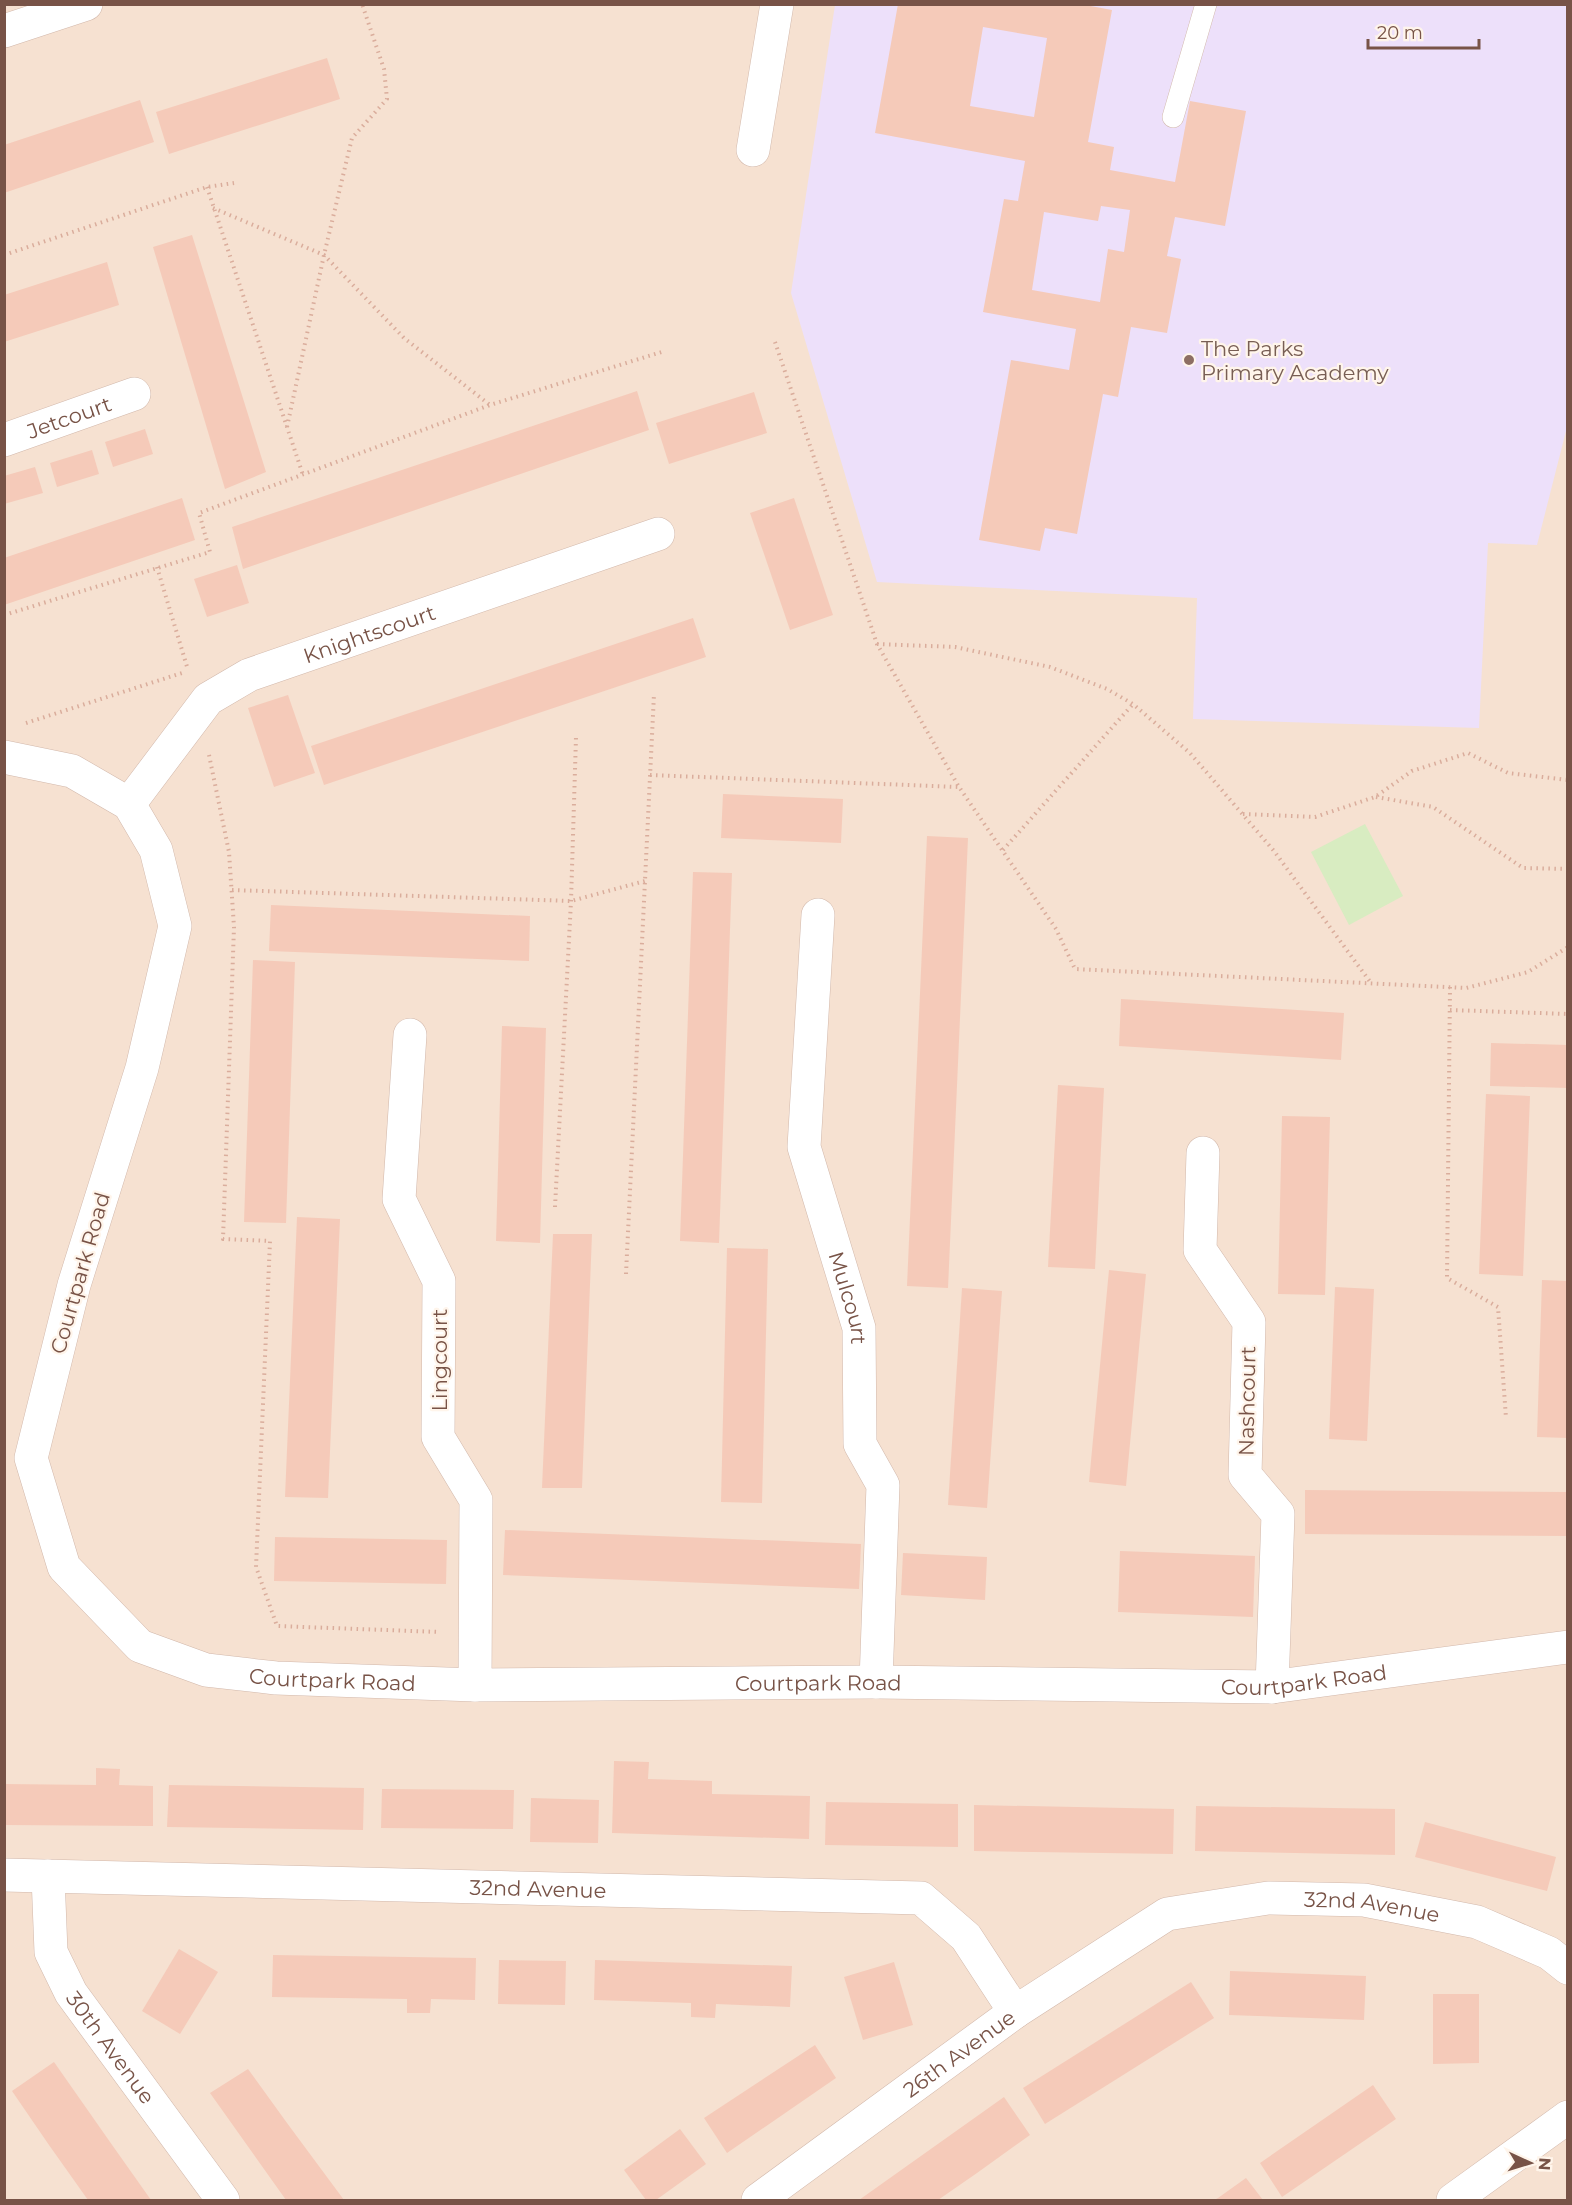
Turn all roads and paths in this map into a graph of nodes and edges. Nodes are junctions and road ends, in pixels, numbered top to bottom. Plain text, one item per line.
1 (86, 4) edge
2 (362, 4) edge
3 (777, 4) edge
4 (1206, 4) edge
5 (4, 31) edge
6 (1173, 117) dead end
7 (753, 150) dead end
8 (234, 183) dead end
9 (207, 187) junction
10 (213, 208) junction
11 (4, 255) edge
12 (324, 255) junction
13 (775, 342) dead end
14 (665, 351) dead end
15 (134, 394) dead end
16 (490, 405) junction
17 (287, 427) junction
18 (4, 440) edge
19 (303, 475) junction
20 (658, 534) dead end
21 (157, 567) junction
22 (4, 615) edge
23 (877, 644) junction
24 (188, 671) junction
25 (654, 694) dead end
26 (1133, 704) junction
27 (200, 708) junction
28 (24, 724) dead end
29 (576, 737) dead end
30 (4, 757) edge
31 (650, 775) junction
32 (1568, 780) edge
33 (959, 787) junction
34 (1375, 797) junction
35 (129, 804) junction
36 (1242, 814) junction
37 (1003, 850) junction
38 (1568, 869) edge
39 (645, 881) junction
40 (232, 890) junction
41 (572, 900) junction
42 (818, 915) dead end
43 (1568, 947) edge
44 (1372, 984) junction
45 (1450, 987) junction
46 (1450, 1010) junction
47 (1568, 1014) edge
48 (410, 1035) dead end
49 (1203, 1153) dead end
50 (555, 1207) dead end
51 (626, 1274) dead end
52 (1506, 1418) dead end
53 (475, 1633) junction
54 (1568, 1647) edge
55 (876, 1682) junction
56 (475, 1685) junction
57 (1272, 1687) junction
58 (4, 1875) edge
59 (48, 1876) junction
60 (1167, 1914) joint
61 (1568, 1968) edge
62 (1015, 2012) junction
63 (1568, 2117) edge
64 (223, 2200) edge
65 (758, 2200) edge
66 (1453, 2200) edge

1 - 5 street
2 - 12 path
3 - 7 street
4 - 6 lane
8 - 9 path
9 - 10 path
9 - 11 path
10 - 12 path
10 - 17 path
12 - 16 path
12 - 17 path
13 - 23 path
14 - 16 path
15 - 18 street, Jetcourt
16 - 19 path
17 - 19 path
19 - 21 path
20 - 27 street, Knightscourt
21 - 22 path
21 - 24 path
23 - 26 path
23 - 33 path
24 - 27 path
24 - 28 path
25 - 31 path
26 - 36 path
26 - 37 path
27 - 35 street, Knightscourt
27 - 40 path
29 - 41 path
30 - 35 street, Courtpark Road
31 - 33 path
31 - 39 path
32 - 34 path
33 - 37 path
34 - 36 path
34 - 38 path
35 - 56 street, Courtpark Road
36 - 44 path
37 - 44 path
39 - 41 path
39 - 51 path
40 - 41 path
40 - 53 path
41 - 50 path
42 - 55 street, Mulcourt
43 - 45 path
44 - 45 path
45 - 46 path
46 - 47 path
46 - 52 path
48 - 53 street, Lingcourt
49 - 57 street, Nashcourt
53 - 56 street, Lingcourt
54 - 57 street, Courtpark Road
55 - 56 street, Courtpark Road
55 - 57 street, Courtpark Road
58 - 59 street, 32nd Avenue
59 - 62 street, 32nd Avenue
59 - 64 street, 30th Avenue
60 - 61 street, 32nd Avenue
60 - 62 street, 26th Avenue
62 - 65 street, 26th Avenue
63 - 66 street

